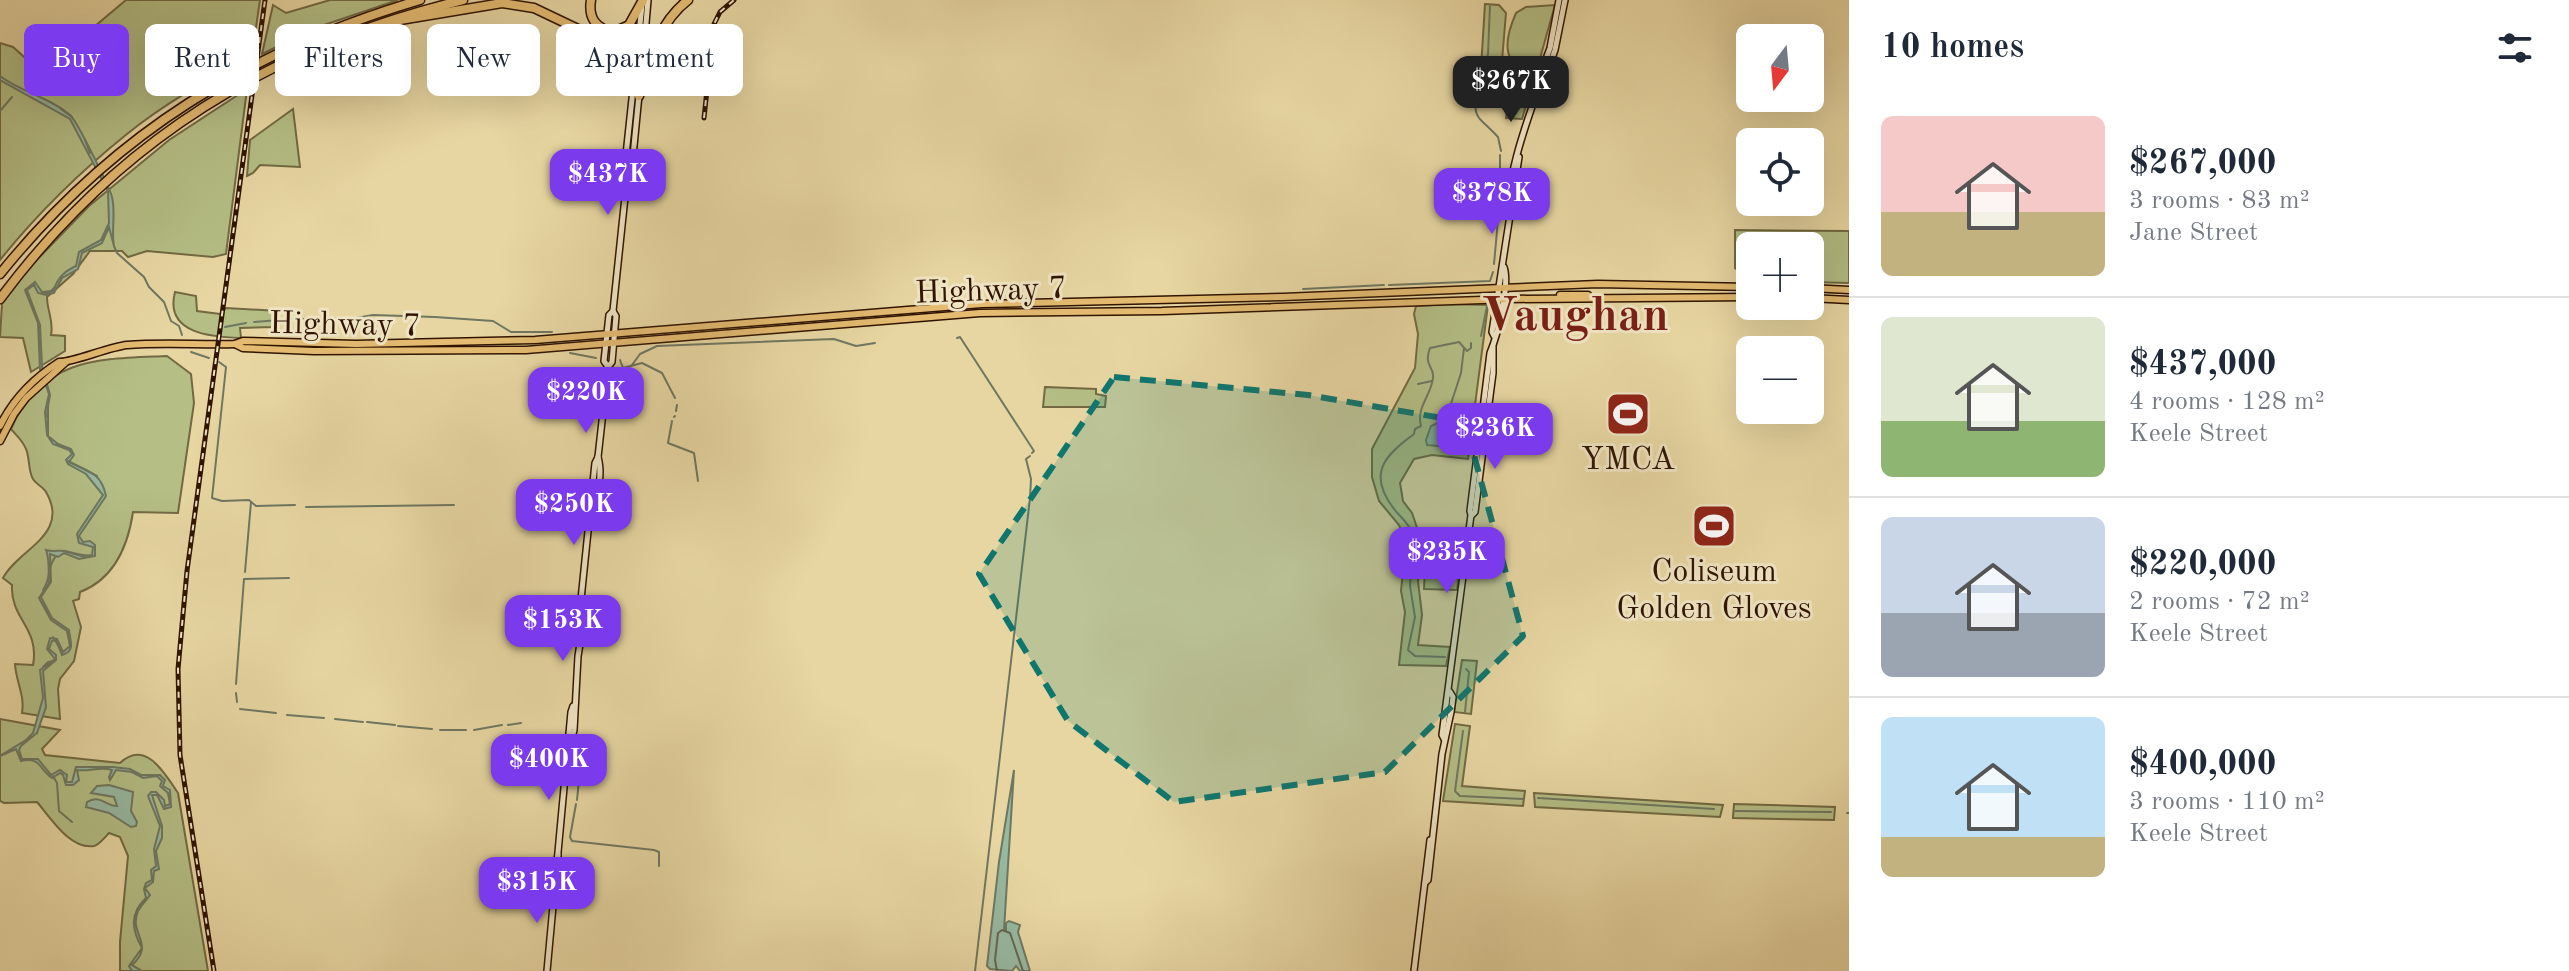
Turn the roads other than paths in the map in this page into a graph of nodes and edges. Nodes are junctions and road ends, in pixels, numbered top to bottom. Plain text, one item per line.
1 (420, 0) edge
2 (463, 0) edge
3 (591, 0) edge
4 (645, 0) edge
5 (688, 0) edge
6 (1559, 0) edge
7 (1565, 0) edge
8 (1560, 10) junction
9 (382, 22) junction
10 (568, 24) edge
11 (643, 24) edge
12 (666, 24) edge
13 (634, 96) edge
14 (639, 96) edge
15 (629, 159) junction
16 (0, 274) edge
17 (1736, 287) edge
18 (1502, 288) junction
19 (1824, 289) edge
20 (1849, 290) edge
21 (1588, 295) dead end
22 (1736, 297) edge
23 (0, 299) edge
24 (1533, 299) junction
25 (1824, 299) edge
26 (1500, 300) junction
27 (1849, 300) edge
28 (950, 310) junction
29 (611, 332) junction
30 (235, 344) junction
31 (610, 344) junction
32 (38, 381) junction
33 (0, 426) edge
34 (0, 441) edge
35 (547, 971) edge
36 (1414, 971) edge

1 - 16 highway
2 - 9 highway
3 - 4 highway
4 - 11 main road
5 - 12 highway
6 - 8 main road
7 - 8 main road
8 - 18 main road
9 - 10 highway
9 - 23 highway
13 - 15 main road
14 - 15 main road
15 - 29 main road
17 - 18 main road, Highway 7
18 - 26 main road
18 - 28 main road, Highway 7
19 - 20 main road
21 - 24 main road
22 - 24 main road, Highway 7
24 - 26 main road, Highway 7
25 - 27 main road
26 - 28 main road, Highway 7
26 - 36 main road
28 - 29 main road, Highway 7
28 - 31 main road, Highway 7
29 - 30 main road, Highway 7
29 - 31 main road
30 - 31 main road, Highway 7
30 - 32 main road, Highway 7
31 - 35 main road
32 - 33 main road, Highway 7
32 - 34 main road, Highway 7

